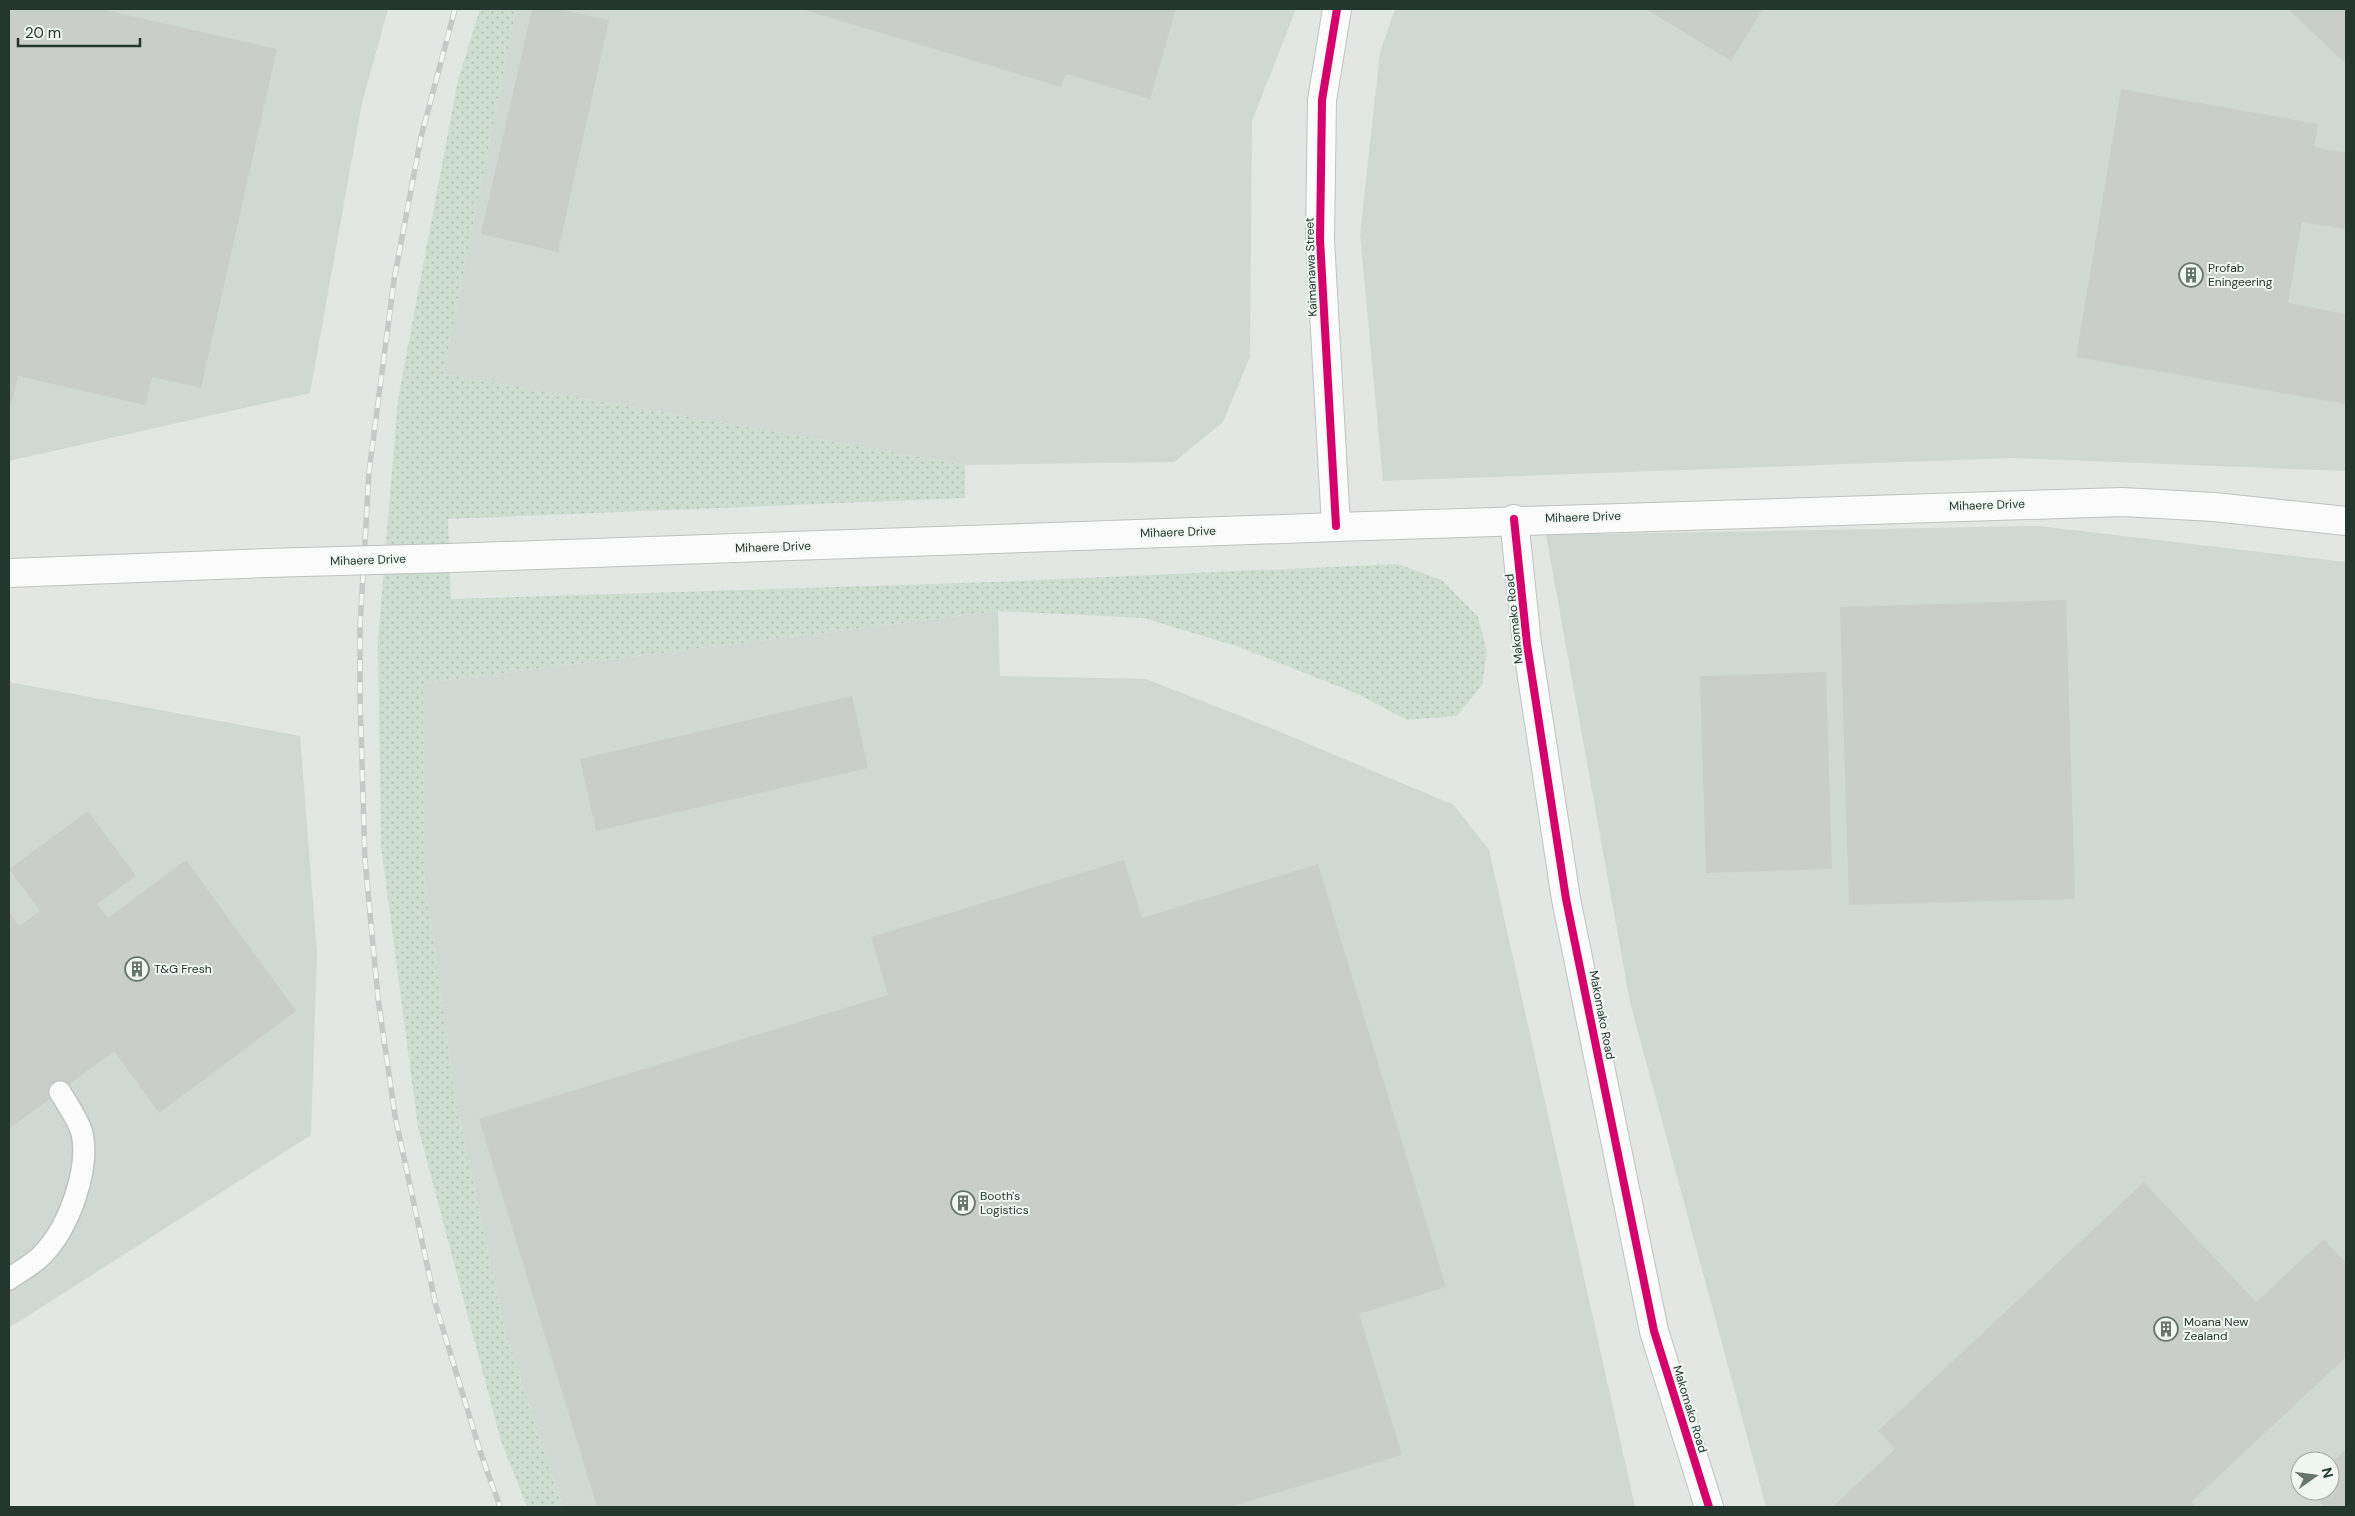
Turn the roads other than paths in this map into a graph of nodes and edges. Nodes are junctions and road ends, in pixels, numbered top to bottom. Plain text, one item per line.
1 (1337, 9) edge
2 (1514, 519) junction
3 (2346, 521) edge
4 (1336, 526) junction
5 (9, 573) edge
6 (60, 1092) dead end
7 (9, 1279) edge
8 (1710, 1507) edge

1 - 4 main road, Kaimanawa Street
2 - 3 main road, Mihaere Drive
2 - 4 main road, Mihaere Drive
2 - 8 main road, Makomako Road
4 - 5 main road, Mihaere Drive, bridge
6 - 7 lane

